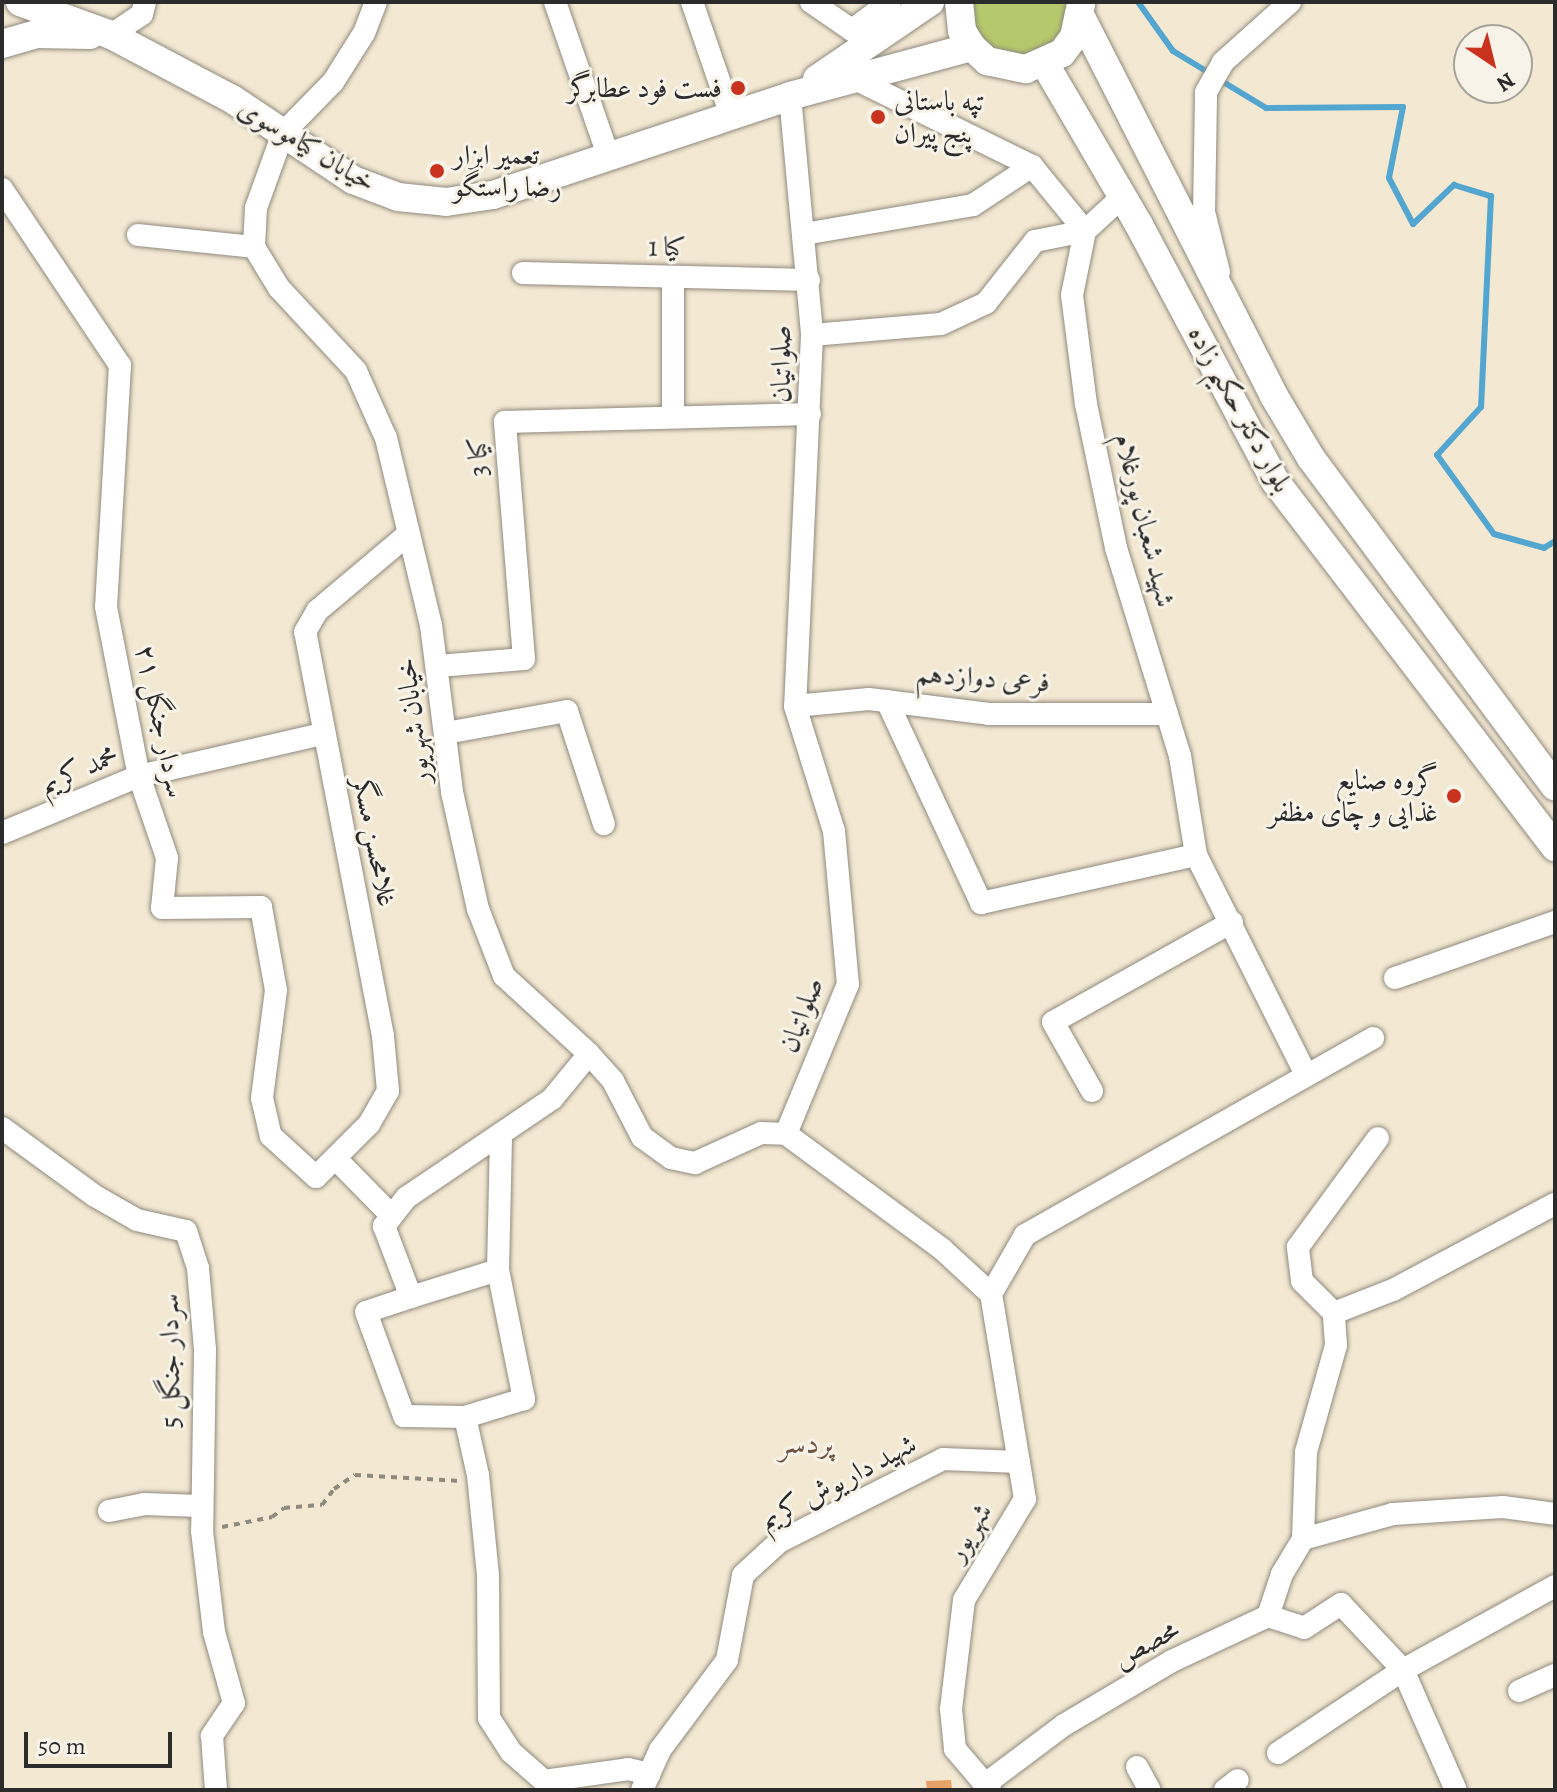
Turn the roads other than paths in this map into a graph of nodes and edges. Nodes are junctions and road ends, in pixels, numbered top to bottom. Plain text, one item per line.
1 (20, 2) edge
2 (145, 2) edge
3 (376, 2) edge
4 (555, 2) edge
5 (692, 2) edge
6 (811, 2) edge
7 (890, 2) edge
8 (930, 2) edge
9 (959, 2) edge
10 (1290, 2) edge
11 (1081, 10) edge
12 (111, 35) junction
13 (862, 37) junction
14 (2, 44) edge
15 (972, 47) junction
16 (1045, 64) junction
17 (853, 78) junction
18 (790, 96) junction
19 (732, 118) junction
20 (283, 133) junction
21 (609, 158) junction
22 (1032, 166) junction
23 (2, 189) edge
24 (1122, 197) junction
25 (1085, 231) junction
26 (804, 234) junction
27 (138, 235) dead end
28 (254, 247) junction
29 (523, 273) dead end
30 (673, 277) junction
31 (809, 280) junction
32 (1229, 308) junction
33 (812, 335) junction
34 (810, 414) junction
35 (673, 416) junction
36 (406, 536) junction
37 (1435, 627) junction
38 (1407, 647) junction
39 (438, 666) junction
40 (887, 701) junction
41 (795, 706) junction
42 (1167, 714) junction
43 (446, 733) junction
44 (322, 734) junction
45 (139, 776) junction
46 (1555, 786) edge
47 (604, 824) dead end
48 (2, 833) edge
49 (1555, 847) edge
50 (1196, 855) junction
51 (1232, 922) junction
52 (1555, 922) edge
53 (1395, 978) dead end
54 (1373, 1038) dead end
55 (589, 1054) junction
56 (1306, 1075) junction
57 (1092, 1091) dead end
58 (2, 1128) edge
59 (786, 1134) junction
60 (1378, 1138) dead end
61 (501, 1139) junction
62 (335, 1158) junction
63 (316, 1177) joint
64 (1555, 1204) edge
65 (392, 1216) junction
66 (498, 1270) junction
67 (991, 1294) junction
68 (411, 1297) junction
69 (1334, 1313) junction
70 (465, 1417) junction
71 (1019, 1462) junction
72 (201, 1506) junction
73 (109, 1511) dead end
74 (1555, 1514) edge
75 (1303, 1539) junction
76 (1555, 1586) edge
77 (1268, 1616) junction
78 (1403, 1670) junction
79 (1555, 1675) edge
80 (1519, 1691) dead end
81 (1278, 1753) dead end
82 (1137, 1767) dead end
83 (645, 1782) edge
84 (989, 1786) edge
85 (216, 1790) edge
86 (1150, 1790) edge
87 (1456, 1790) edge

1 - 12 main road, خیابان کیاموسوی
2 - 12 street
3 - 20 street
4 - 21 street
5 - 19 street
6 - 13 street
7 - 13 street
8 - 13 main road
9 - 15 main road
10 - 32 street
11 - 16 main road
11 - 32 main road, بلوار دکتر حکیم زاده
12 - 14 main road
12 - 20 main road, خیابان کیاموسوی
13 - 18 main road
15 - 16 main road
15 - 17 main road
16 - 24 main road, بلوار دکتر حکیم زاده
17 - 18 main road
17 - 22 street
18 - 19 main road, خیابان کیاموسوی
18 - 26 street, صلواتیان
19 - 21 main road, خیابان کیاموسوی
20 - 21 main road, خیابان کیاموسوی
20 - 28 street
22 - 25 street
22 - 26 street
23 - 45 street, سردار جنگل ۲۱
24 - 25 street
24 - 38 main road, بلوار دکتر حکیم زاده
25 - 33 street
25 - 42 street, شهید شعبان پورغلام
26 - 31 street, صلواتیان
27 - 28 street
28 - 36 street, خیابان شهریور
29 - 30 street, کیا 1
30 - 31 street, کیا 1
30 - 35 street
31 - 33 street, صلواتیان
32 - 37 main road, بلوار دکتر حکیم زاده
33 - 34 street, صلواتیان
34 - 35 street, کیا 3
34 - 41 street, صلواتیان
35 - 39 street, کیا 3
36 - 39 street, خیابان شهریور
36 - 44 street, غلامحسن مسگر
37 - 38 main road
37 - 46 main road, بلوار دکتر حکیم زاده
38 - 49 main road, بلوار دکتر حکیم زاده
39 - 43 street, خیابان شهریور
40 - 41 street, فرعی دوازدهم
40 - 42 street, فرعی دوازدهم
40 - 50 street
41 - 59 street, صلواتیان
42 - 50 street, شهید شعبان پورغلام
43 - 47 street
43 - 55 street, خیابان شهریور
44 - 45 street, محمد کریم
44 - 62 street, غلامحسن مسگر
45 - 48 street, محمد کریم
45 - 63 street, سردار جنگل ۲۱
50 - 51 street, شهید شعبان پورغلام
51 - 56 street, شهید شعبان پورغلام
51 - 57 street
52 - 53 street
54 - 56 street
55 - 59 street, خیابان شهریور
55 - 61 street
56 - 67 street
58 - 72 street, سردار جنگل 5
59 - 67 street
60 - 69 street
61 - 65 street
61 - 66 street
62 - 63 street, غلامحسن مسگر
62 - 65 street
64 - 69 street
65 - 68 street
66 - 68 street
66 - 70 street
67 - 71 street, شهریور
68 - 70 street
69 - 75 street
70 - 83 street
71 - 83 street, شهید داریوش کریم
71 - 84 street, شهریور
72 - 73 street
72 - 85 street, سردار جنگل 5
74 - 75 street
75 - 77 street
76 - 78 street
77 - 78 street
77 - 84 street, محصص
78 - 81 street
78 - 87 street
79 - 80 street
82 - 86 street

